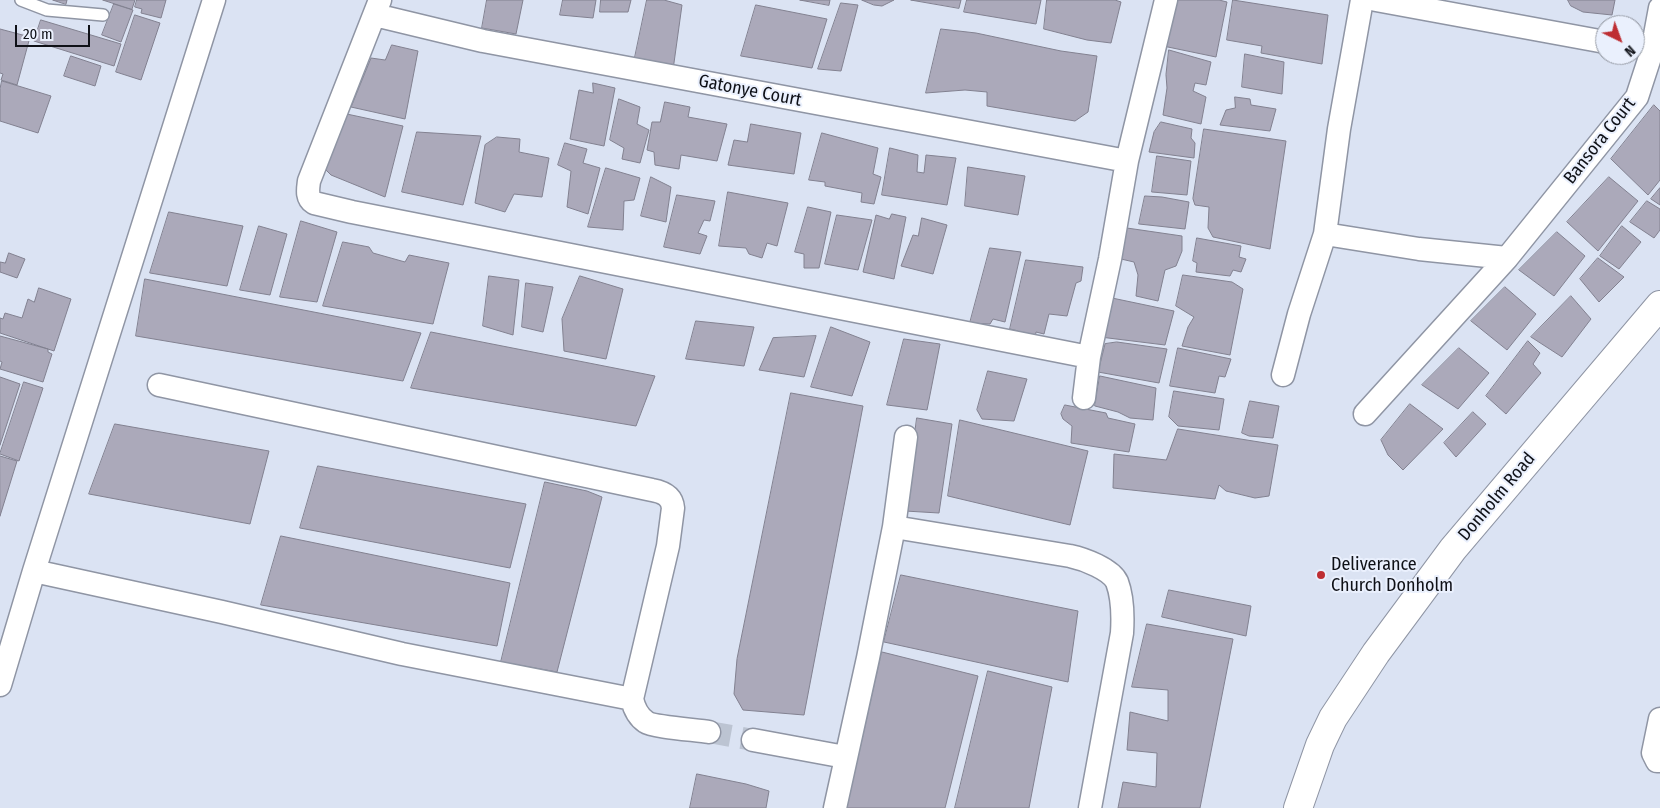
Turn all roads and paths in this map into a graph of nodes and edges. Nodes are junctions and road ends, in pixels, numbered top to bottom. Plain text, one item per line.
1 (21, 0) edge
2 (214, 0) edge
3 (1166, 0) edge
4 (1362, 0) edge
5 (1376, 0) edge
6 (378, 7) edge
7 (1464, 8) edge
8 (1660, 8) edge
9 (103, 16) dead end
10 (1595, 40) edge
11 (1645, 47) edge
12 (1642, 65) edge
13 (1127, 161) junction
14 (1325, 234) junction
15 (1507, 258) junction
16 (1660, 304) edge
17 (1089, 357) junction
18 (1282, 374) dead end
19 (159, 385) dead end
20 (1084, 398) dead end
21 (1365, 414) dead end
22 (906, 437) dead end
23 (894, 527) junction
24 (34, 571) junction
25 (0, 685) edge
26 (632, 698) junction
27 (1660, 720) edge
28 (709, 732) tunnel mouth
29 (753, 740) tunnel mouth
30 (846, 757) junction
31 (1660, 761) edge
32 (835, 808) edge
33 (1090, 808) edge
34 (1298, 808) edge

1 - 9 lane
2 - 24 street
3 - 13 street
4 - 14 street
5 - 7 street
6 - 13 street, Gatonye Court
6 - 17 street
7 - 10 street
8 - 11 street, Bansora Court
12 - 15 street, Bansora Court
13 - 17 street
14 - 15 street
14 - 18 street
15 - 21 street, Bansora Court
16 - 34 main road, Donholm Road
17 - 20 street
19 - 26 street
22 - 23 street
23 - 30 street
23 - 33 street
24 - 25 street
24 - 26 street
26 - 28 street
27 - 31 street
29 - 30 street
30 - 32 street

